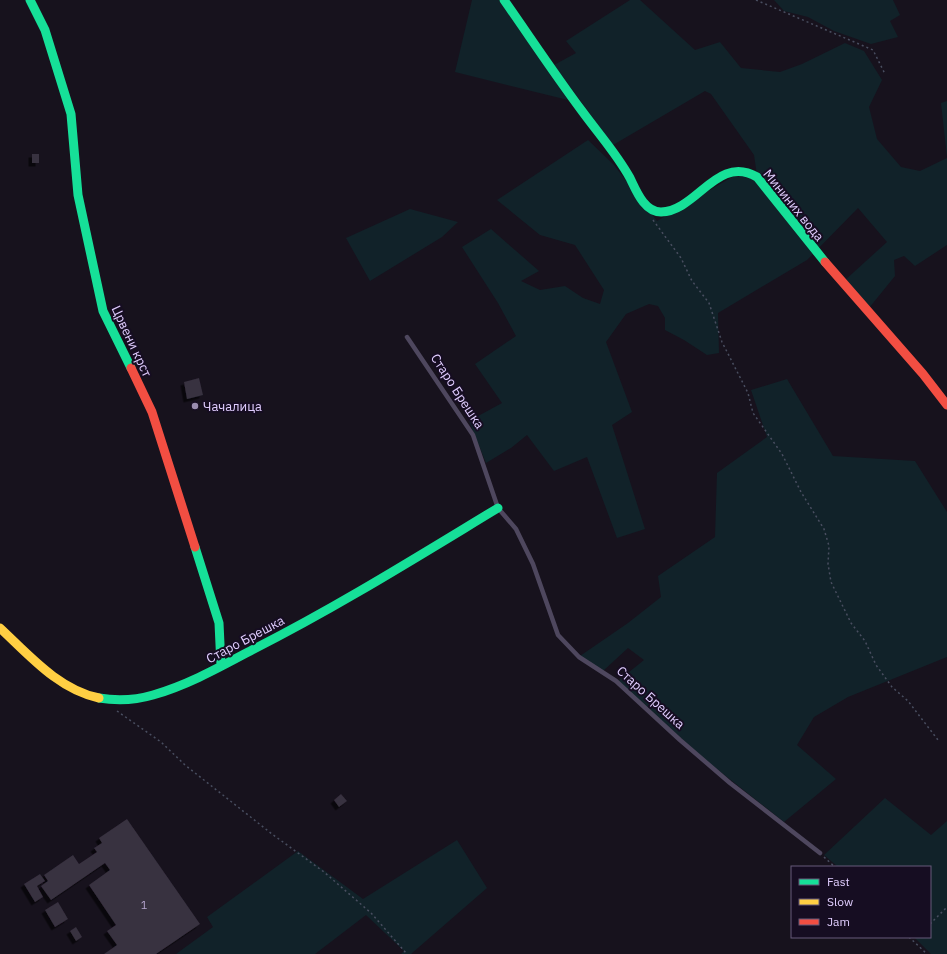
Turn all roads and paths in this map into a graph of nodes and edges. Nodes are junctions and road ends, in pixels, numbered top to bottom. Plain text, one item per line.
1 (30, 0) edge
2 (504, 0) edge
3 (756, 0) edge
4 (885, 74) dead end
5 (647, 206) junction
6 (407, 337) dead end
7 (947, 405) edge
8 (498, 508) junction
9 (0, 628) edge
10 (221, 666) junction
11 (106, 699) junction
12 (938, 740) dead end
13 (820, 853) joint
14 (834, 866) edge
15 (947, 907) edge
16 (931, 923) edge
17 (912, 939) edge
18 (407, 954) edge
19 (927, 954) edge

1 - 10 street, Црвени крст
2 - 5 street
3 - 4 path
5 - 7 street, Мининих вода
5 - 12 path
6 - 8 lane, Старо Брешка
8 - 10 street, Старо Брешка
8 - 13 lane, Старо Брешка
9 - 11 street, Старо Брешка
10 - 11 street, Старо Брешка
11 - 18 path
13 - 14 path
15 - 16 path
17 - 19 path

